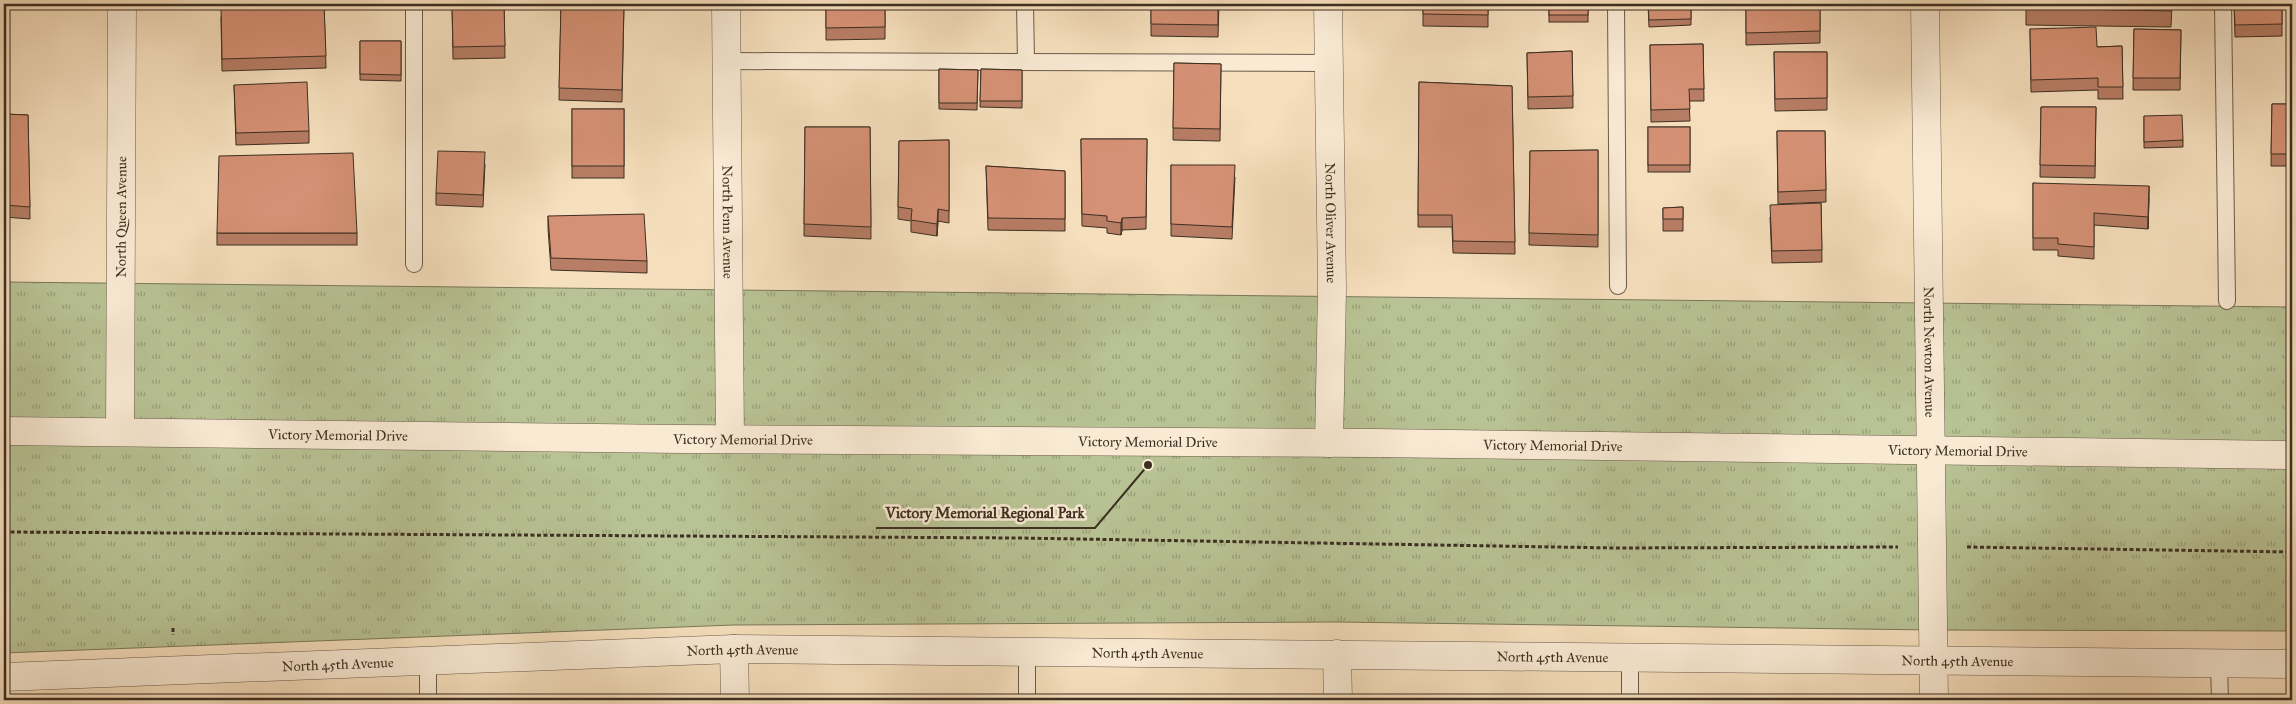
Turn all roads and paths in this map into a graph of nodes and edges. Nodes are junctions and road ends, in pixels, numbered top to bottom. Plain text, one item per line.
1 (122, 4) edge
2 (414, 4) edge
3 (726, 4) edge
4 (1025, 4) edge
5 (1328, 4) edge
6 (1616, 4) edge
7 (1925, 4) edge
8 (2223, 4) edge
9 (726, 61) junction
10 (1026, 61) junction
11 (1329, 64) junction
12 (414, 264) dead end
13 (1618, 286) dead end
14 (2227, 300) dead end
15 (4, 431) edge
16 (120, 431) junction
17 (730, 439) junction
18 (1329, 443) junction
19 (1930, 450) junction
20 (2292, 455) edge
21 (4, 532) edge
22 (1885, 546) dead end
23 (1978, 547) dead end
24 (2292, 552) edge
25 (734, 649) junction
26 (1027, 651) junction
27 (1337, 654) junction
28 (1630, 658) junction
29 (428, 660) junction
30 (1933, 662) junction
31 (2219, 664) junction
32 (2292, 664) edge
33 (4, 676) edge
34 (428, 700) edge
35 (735, 700) edge
36 (1027, 700) edge
37 (1338, 700) edge
38 (1630, 700) edge
39 (1934, 700) edge
40 (2220, 700) edge

1 - 16 street, North Queen Avenue
2 - 12 lane
3 - 9 street, North Penn Avenue
4 - 10 lane
5 - 11 street, North Oliver Avenue
6 - 13 lane
7 - 19 street, North Newton Avenue
8 - 14 lane
9 - 10 lane
9 - 17 street, North Penn Avenue
10 - 11 lane
11 - 18 street, North Oliver Avenue
15 - 16 street, Victory Memorial Drive
16 - 17 street, Victory Memorial Drive
17 - 18 street, Victory Memorial Drive
18 - 19 street, Victory Memorial Drive
19 - 20 street, Victory Memorial Drive
19 - 30 street, North Newton Avenue
21 - 22 path
23 - 24 path
25 - 26 street, North 45th Avenue
25 - 29 street, North 45th Avenue
25 - 35 street
26 - 27 street, North 45th Avenue
26 - 36 lane
27 - 28 street, North 45th Avenue
27 - 37 street
28 - 30 street, North 45th Avenue
28 - 38 lane
29 - 33 street, North 45th Avenue
29 - 34 lane
30 - 31 street, North 45th Avenue
30 - 39 street, North Newton Avenue
31 - 32 street, North 45th Avenue
31 - 40 lane

